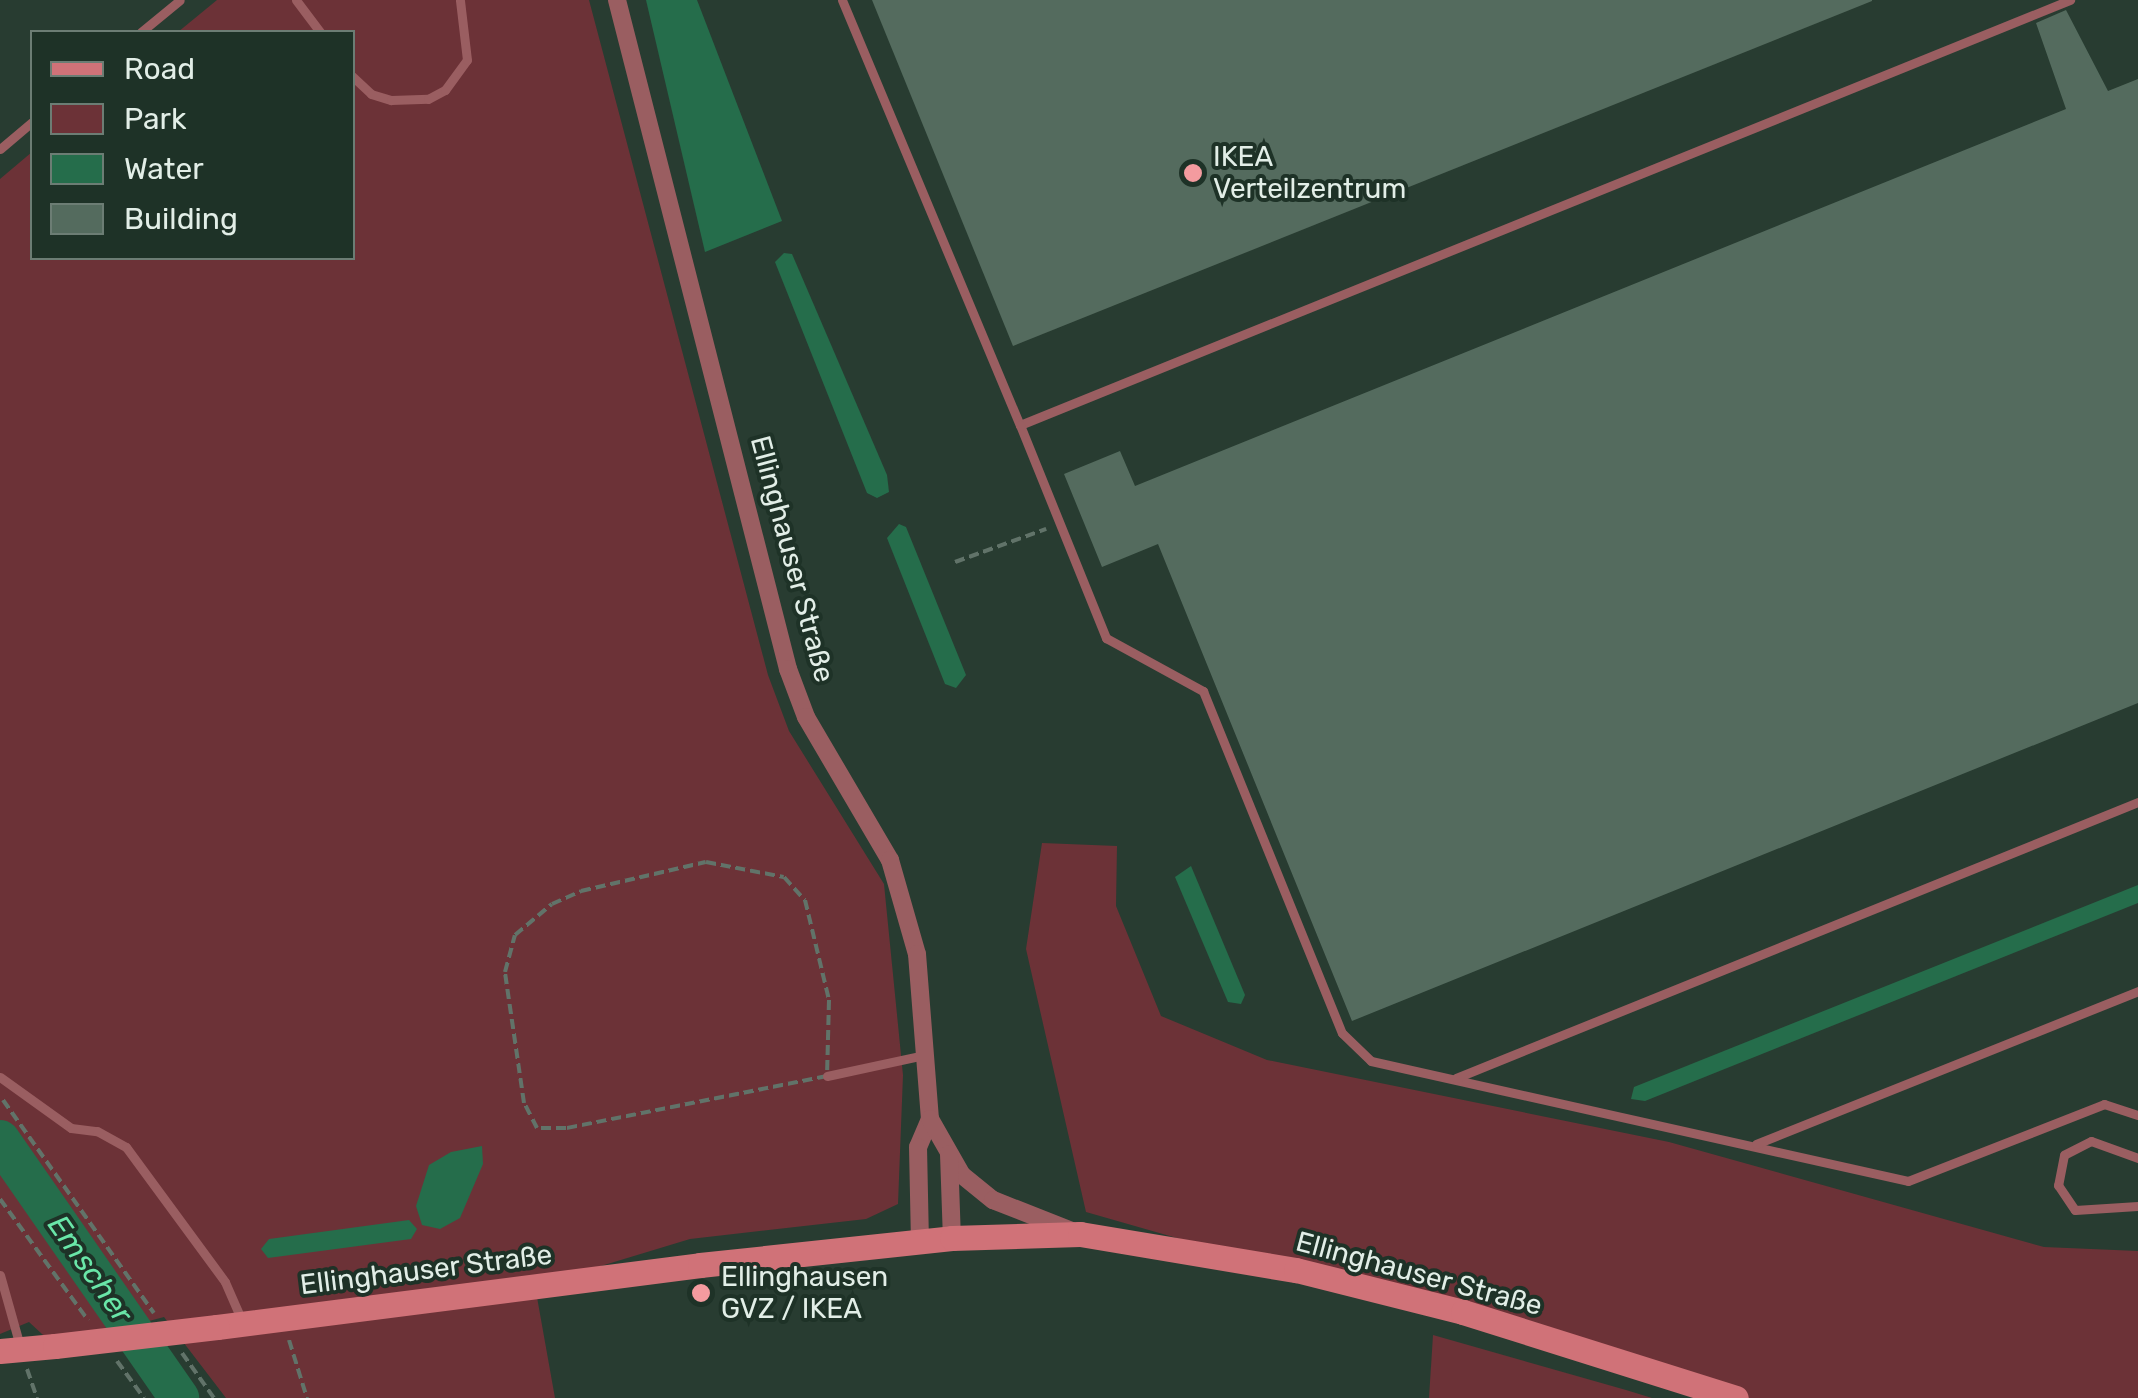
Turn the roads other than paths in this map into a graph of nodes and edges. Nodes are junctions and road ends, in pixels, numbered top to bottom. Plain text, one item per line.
1 (180, 0) edge
2 (296, 0) edge
3 (460, 0) edge
4 (618, 0) edge
5 (842, 0) edge
6 (2070, 0) edge
7 (143, 30) edge
8 (318, 30) edge
9 (355, 79) edge
10 (30, 124) edge
11 (0, 149) edge
12 (1020, 425) junction
13 (2138, 802) edge
14 (2138, 990) edge
15 (926, 1054) junction
16 (827, 1076) road end
17 (0, 1077) edge
18 (1454, 1080) junction
19 (2138, 1115) edge
20 (930, 1119) junction
21 (1752, 1146) junction
22 (948, 1149) junction
23 (2138, 1158) edge
24 (2138, 1206) edge
25 (1080, 1234) junction
26 (952, 1238) junction
27 (920, 1242) junction
28 (0, 1274) edge
29 (230, 1326) junction
30 (10, 1350) edge
31 (1736, 1398) edge

1 - 7 lane
2 - 8 lane
3 - 9 lane
4 - 15 street, Ellinghauser Straße
5 - 12 lane
6 - 12 lane
10 - 11 lane
12 - 18 lane
13 - 18 lane
14 - 21 lane
15 - 16 lane
15 - 20 street, Ellinghauser Straße
17 - 29 lane
18 - 21 lane
19 - 21 lane
20 - 22 street, Ellinghauser Straße
20 - 27 street, Ellinghauser Straße
22 - 25 street, Ellinghauser Straße
22 - 26 street, Ellinghauser Straße
23 - 24 lane
25 - 26 main road, Ellinghauser Straße
25 - 31 main road, Ellinghauser Straße
26 - 27 main road, Ellinghauser Straße
27 - 29 main road, Ellinghauser Straße
28 - 30 lane
29 - 30 main road, Ellinghauser Straße, bridge

